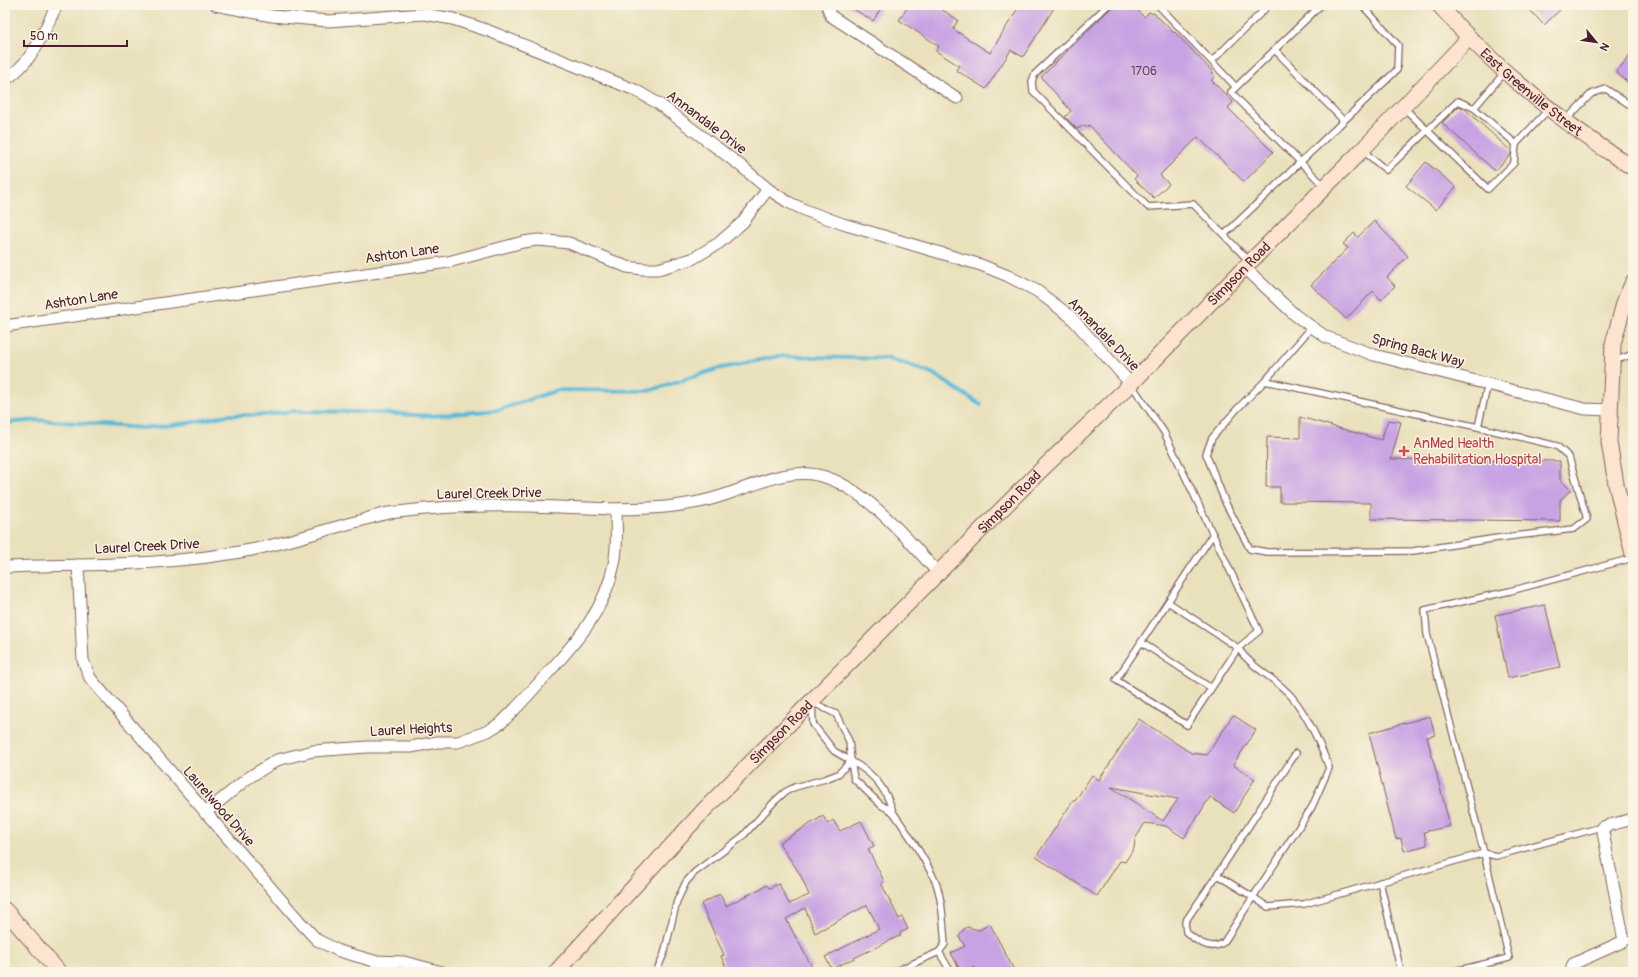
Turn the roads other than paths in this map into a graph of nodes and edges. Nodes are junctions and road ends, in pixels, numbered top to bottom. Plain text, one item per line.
1 (57, 5) edge
2 (216, 5) edge
3 (827, 5) edge
4 (1108, 5) edge
5 (1158, 5) edge
6 (1269, 5) edge
7 (1320, 5) edge
8 (1362, 5) edge
9 (1440, 5) edge
10 (1469, 38) junction
11 (1275, 50) junction
12 (1212, 61) junction
13 (1506, 71) junction
14 (5, 80) edge
15 (1236, 87) junction
16 (957, 98) dead end
17 (1403, 107) junction
18 (1633, 107) edge
19 (1474, 108) junction
20 (1550, 108) junction
21 (1343, 120) junction
22 (1566, 120) junction
23 (1427, 130) junction
24 (1516, 144) junction
25 (1362, 150) junction
26 (1299, 162) junction
27 (1633, 168) edge
28 (1325, 187) junction
29 (768, 189) junction
30 (1224, 235) junction
31 (1247, 264) junction
32 (1633, 282) edge
33 (5, 326) edge
34 (1311, 328) junction
35 (1633, 354) edge
36 (1611, 362) junction
37 (1265, 381) junction
38 (1488, 383) junction
39 (1131, 384) junction
40 (1610, 410) junction
41 (1478, 427) junction
42 (616, 510) junction
43 (1213, 534) junction
44 (1633, 554) edge
45 (1633, 558) edge
46 (78, 565) junction
47 (5, 568) edge
48 (938, 573) junction
49 (1168, 602) junction
50 (1141, 642) junction
51 (1238, 648) junction
52 (1211, 688) junction
53 (812, 702) junction
54 (1296, 753) dead end
55 (851, 761) junction
56 (893, 812) junction
57 (205, 813) junction
58 (1633, 819) edge
59 (1602, 828) junction
60 (1484, 853) junction
61 (1217, 875) junction
62 (1380, 882) junction
63 (1252, 897) junction
64 (5, 910) edge
65 (1629, 940) edge
66 (939, 952) junction
67 (59, 972) edge
68 (442, 972) edge
69 (556, 972) edge
70 (656, 972) edge
71 (894, 972) edge
72 (950, 972) edge
73 (1401, 972) edge
74 (1451, 972) edge
75 (1571, 972) edge

1 - 14 street
2 - 29 street, Annandale Drive
3 - 16 street
4 - 30 lane
5 - 12 lane
6 - 12 lane
7 - 11 lane
8 - 21 lane
9 - 10 street, East Greenville Street
10 - 13 street, East Greenville Street
10 - 17 street, Simpson Road
11 - 15 lane
11 - 21 lane
12 - 15 lane
13 - 19 lane
13 - 20 street, East Greenville Street
15 - 26 lane
17 - 23 lane
17 - 25 street, Simpson Road
18 - 22 lane
19 - 23 lane
19 - 24 lane
20 - 22 street, East Greenville Street
20 - 24 lane
21 - 26 lane
22 - 27 street, East Greenville Street
23 - 24 lane
23 - 25 lane
25 - 28 street, Simpson Road
26 - 28 lane
26 - 30 lane
28 - 31 street, Simpson Road
29 - 33 street, Ashton Lane
29 - 39 street, Annandale Drive
30 - 31 lane
31 - 34 street, Spring Back Way
31 - 39 street, Simpson Road
32 - 36 street
34 - 37 lane
34 - 38 street, Spring Back Way
35 - 36 lane
36 - 40 street
37 - 41 lane
37 - 41 lane
38 - 40 street, Spring Back Way
38 - 41 lane
39 - 43 lane
39 - 48 street, Simpson Road
40 - 44 street
42 - 46 street, Laurel Creek Drive
42 - 48 street, Laurel Creek Drive
42 - 57 street, Laurel Heights
43 - 49 lane
43 - 51 lane
45 - 60 lane
46 - 47 street, Laurel Creek Drive
46 - 57 street, Laurelwood Drive
48 - 53 street, Simpson Road
49 - 50 lane
49 - 51 lane
50 - 52 lane
50 - 52 lane
51 - 52 lane
51 - 63 lane
53 - 55 lane
53 - 55 lane
53 - 69 street, Simpson Road
54 - 61 lane
55 - 56 lane
55 - 56 lane
55 - 70 lane
56 - 66 lane
57 - 68 street, Laurelwood Drive
58 - 59 street
59 - 60 lane
59 - 65 street
60 - 62 lane
60 - 74 lane
61 - 63 lane
61 - 63 lane
62 - 63 lane
62 - 73 lane
64 - 67 street
65 - 75 street
66 - 71 lane
66 - 72 lane

